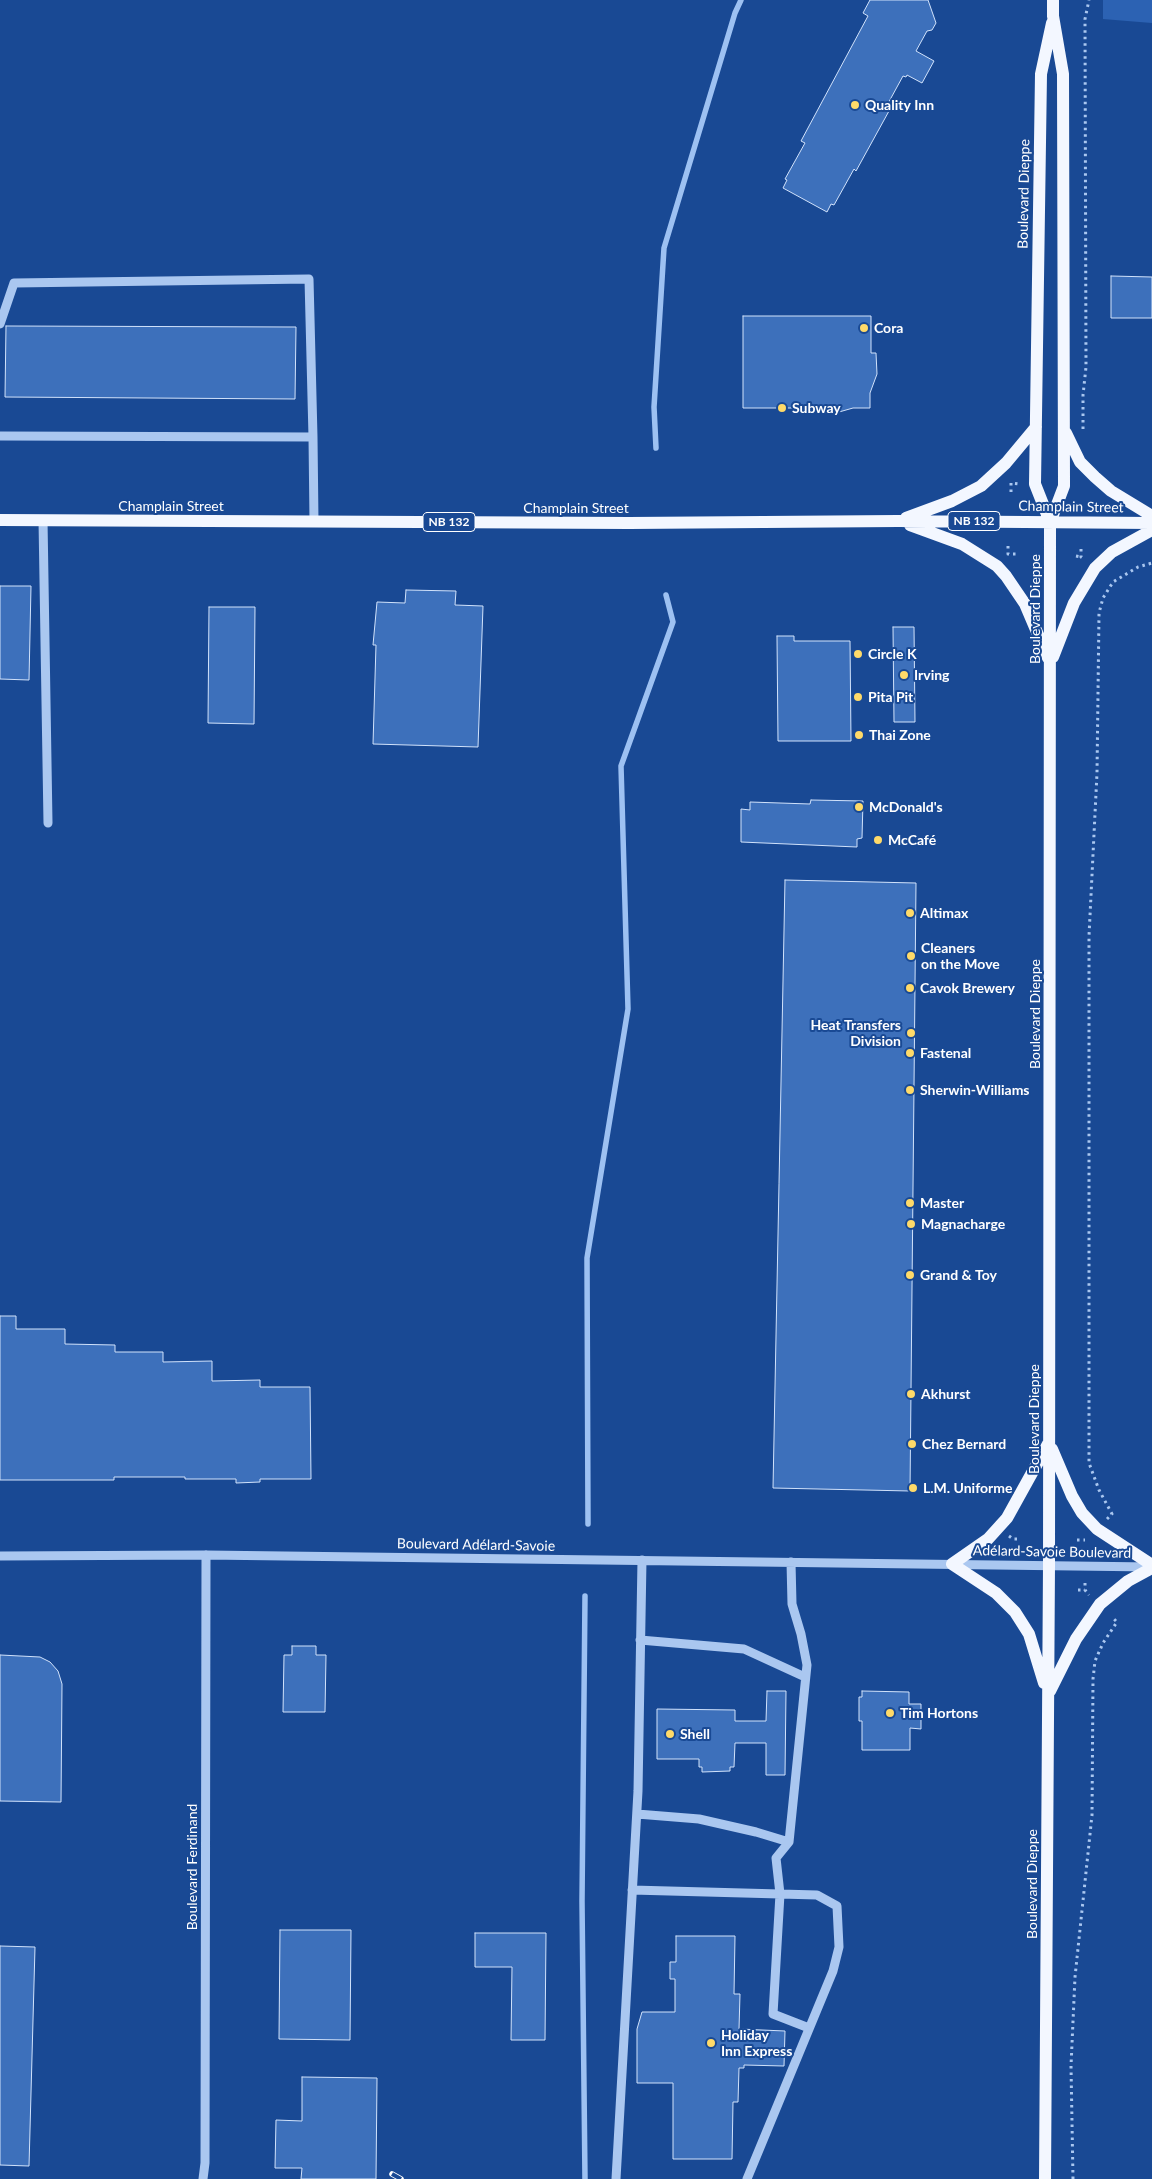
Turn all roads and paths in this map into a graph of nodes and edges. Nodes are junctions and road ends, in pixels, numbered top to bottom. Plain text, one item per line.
1 (1053, 0) edge
2 (1089, 0) edge
3 (1053, 16) junction
4 (0, 324) edge
5 (1036, 426) junction
6 (1064, 429) junction
7 (1085, 434) dead end
8 (0, 436) edge
9 (313, 437) junction
10 (1019, 484) dead end
11 (1011, 492) dead end
12 (1152, 516) edge
13 (0, 520) edge
14 (44, 520) junction
15 (898, 521) junction
16 (314, 522) junction
17 (1050, 522) junction
18 (1152, 523) edge
19 (1152, 530) edge
20 (1008, 546) dead end
21 (1082, 549) dead end
22 (1018, 554) dead end
23 (1076, 556) dead end
24 (1152, 563) edge
25 (1050, 664) junction
26 (48, 823) dead end
27 (1049, 1442) junction
28 (1107, 1520) dead end
29 (1008, 1535) dead end
30 (1013, 1539) junction
31 (1020, 1539) dead end
32 (1077, 1540) dead end
33 (1086, 1540) dead end
34 (1013, 1545) dead end
35 (206, 1555) junction
36 (0, 1556) edge
37 (642, 1560) junction
38 (791, 1562) junction
39 (952, 1564) junction
40 (1049, 1565) junction
41 (1152, 1567) edge
42 (1085, 1583) dead end
43 (1078, 1590) dead end
44 (1085, 1590) junction
45 (1090, 1595) dead end
46 (1114, 1618) dead end
47 (640, 1640) junction
48 (805, 1677) junction
49 (1048, 1695) junction
50 (637, 1814) junction
51 (790, 1842) junction
52 (632, 1890) junction
53 (780, 1894) junction
54 (809, 2028) junction
55 (203, 2179) edge
56 (616, 2179) edge
57 (747, 2179) edge
58 (1045, 2179) edge
59 (1073, 2179) edge

1 - 3 main road, Boulevard Dieppe
2 - 7 path
3 - 5 main road, Boulevard Dieppe
3 - 6 main road, Boulevard Dieppe
4 - 9 street
5 - 15 main road
5 - 17 main road, Boulevard Dieppe
6 - 12 main road
6 - 17 main road, Boulevard Dieppe
8 - 9 street
9 - 16 street
10 - 11 path
13 - 14 main road, Champlain Street / NB 132
14 - 16 main road, Champlain Street / NB 132
14 - 26 street
15 - 16 main road, Champlain Street / NB 132
15 - 17 main road, Champlain Street / NB 132
15 - 25 main road
17 - 18 main road, Champlain Street / NB 132
17 - 25 main road, Boulevard Dieppe
19 - 25 main road
20 - 22 path
21 - 23 path
24 - 28 path
25 - 27 main road, Boulevard Dieppe
27 - 39 main road
27 - 40 main road, Boulevard Dieppe
27 - 41 main road
29 - 30 path
30 - 31 path
30 - 34 path
32 - 33 path
35 - 36 street, Boulevard Adélard-Savoie
35 - 37 street, Boulevard Adélard-Savoie
35 - 55 street, Boulevard Ferdinand
37 - 38 street, Boulevard Adélard-Savoie
37 - 47 street
38 - 39 street, Boulevard Adélard-Savoie
38 - 48 street
39 - 40 street, Adélard-Savoie Boulevard
39 - 49 main road
40 - 41 street, Adélard-Savoie Boulevard
40 - 49 main road, Boulevard Dieppe
41 - 49 main road
42 - 44 path
43 - 44 path
44 - 45 path
46 - 59 path
47 - 48 street
47 - 50 street
48 - 51 street
49 - 58 main road, Boulevard Dieppe
50 - 51 street
50 - 52 street
51 - 53 street
52 - 53 street
52 - 56 street
53 - 54 street
53 - 54 street
54 - 57 street

